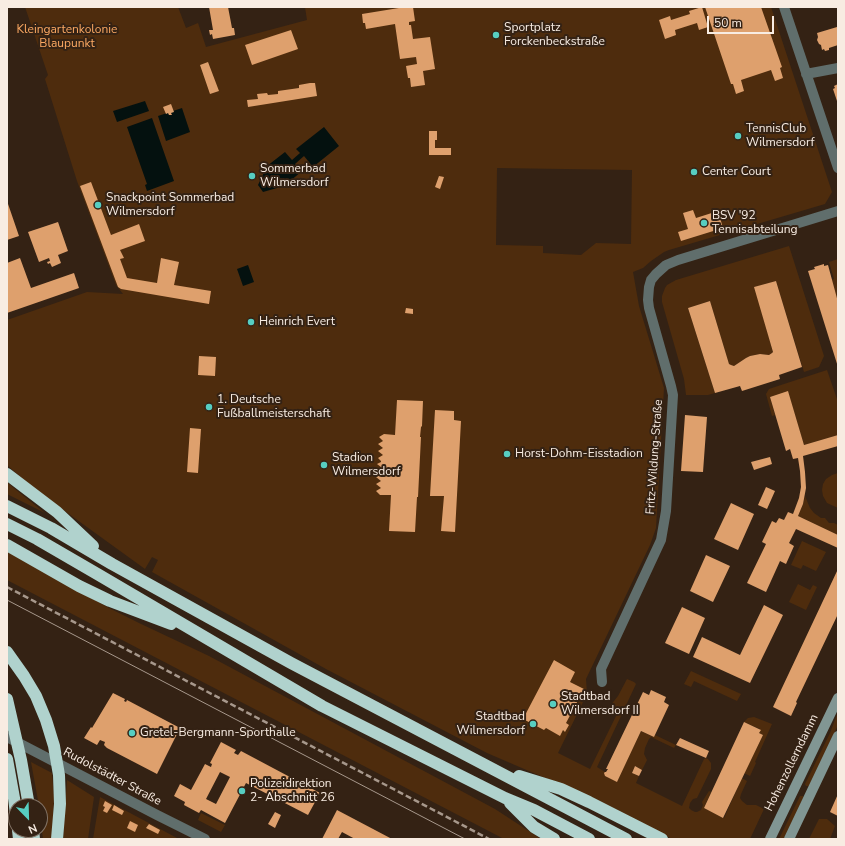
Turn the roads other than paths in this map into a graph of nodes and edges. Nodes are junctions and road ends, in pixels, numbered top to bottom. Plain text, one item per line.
1 (784, 7) edge
2 (838, 68) edge
3 (806, 74) junction
4 (838, 168) edge
5 (838, 211) edge
6 (7, 474) edge
7 (7, 506) edge
8 (7, 524) edge
9 (7, 545) edge
10 (112, 564) junction
11 (204, 636) junction
12 (7, 652) edge
13 (602, 682) dead end
14 (838, 698) edge
15 (7, 699) edge
16 (838, 736) edge
17 (7, 738) edge
18 (7, 759) edge
19 (490, 767) junction
20 (7, 782) edge
21 (14, 798) joint
22 (28, 798) edge
23 (505, 798) junction
24 (57, 839) edge
25 (205, 839) edge
26 (554, 839) edge
27 (590, 839) edge
28 (626, 839) edge
29 (662, 839) edge
30 (770, 839) edge
31 (789, 839) edge

1 - 3 street
2 - 3 street
3 - 4 street
5 - 13 street, Fritz-Wildung-Straße
6 - 10 highway
7 - 10 highway
8 - 11 highway
9 - 11 highway
10 - 19 highway
11 - 23 highway
12 - 24 highway
14 - 30 main road, Hohenzollerndamm
15 - 22 highway
16 - 31 main road
17 - 25 street, Rudolstädter Straße
18 - 21 highway
19 - 28 highway
19 - 29 highway
20 - 21 highway
23 - 26 highway
23 - 27 highway

